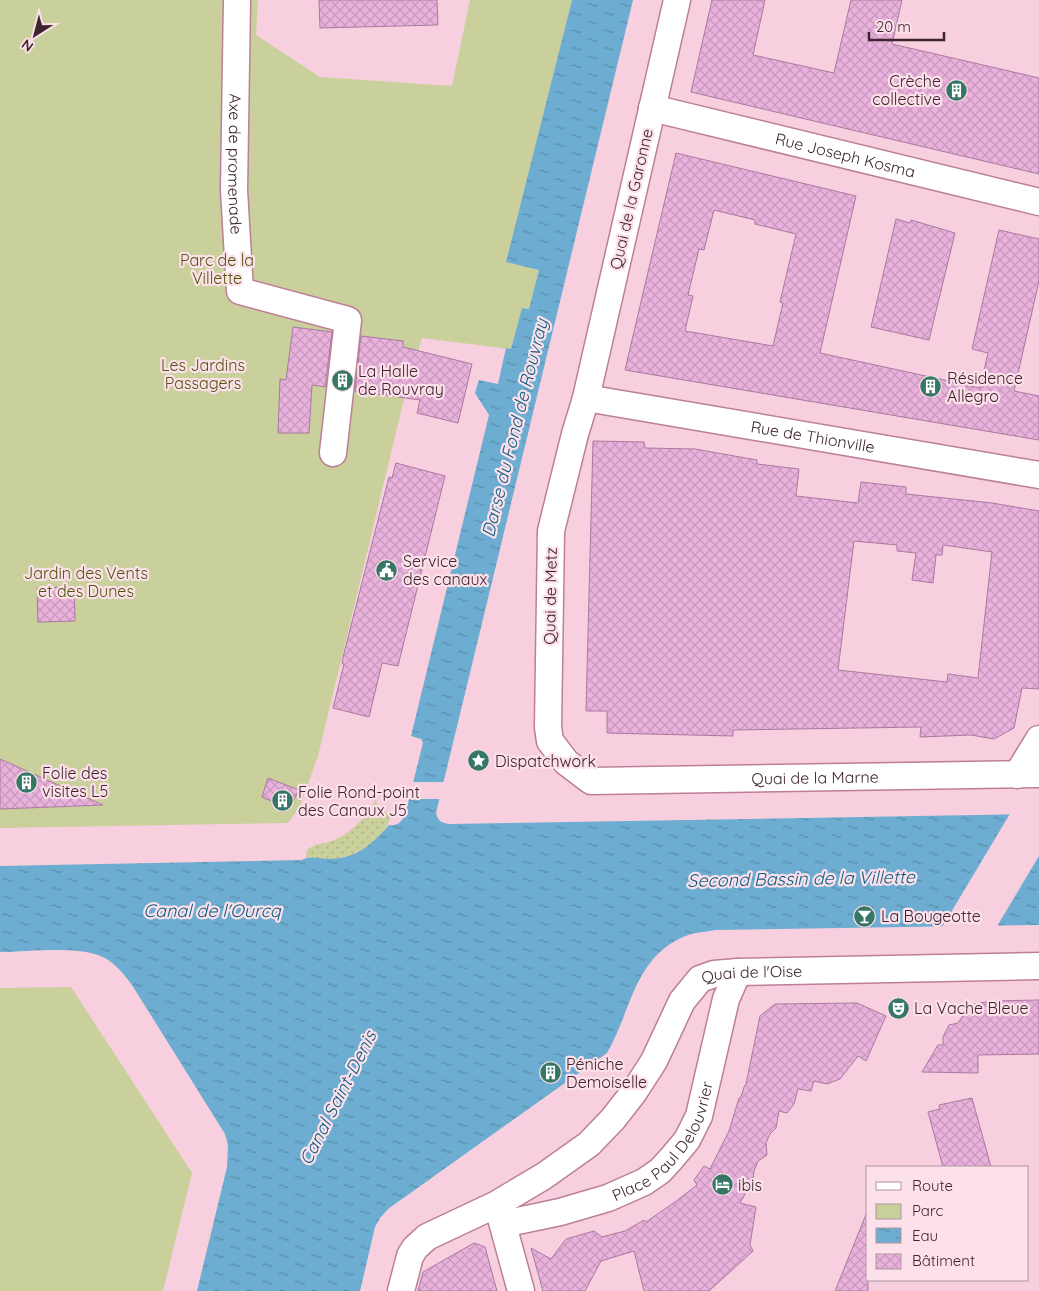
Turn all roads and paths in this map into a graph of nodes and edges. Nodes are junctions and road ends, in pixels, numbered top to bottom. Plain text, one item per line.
1 (237, 0) edge
2 (677, 0) edge
3 (652, 108) junction
4 (1039, 202) edge
5 (586, 398) junction
6 (333, 453) dead end
7 (1039, 475) edge
8 (1039, 738) edge
9 (1028, 775) edge
10 (591, 781) joint
11 (1039, 966) edge
12 (738, 972) junction
13 (500, 1214) junction
14 (401, 1291) edge
15 (521, 1291) edge

1 - 6 street, Axe de promenade
2 - 3 street, Quai de la Garonne
3 - 4 street, Rue Joseph Kosma
3 - 5 street, Quai de la Garonne
5 - 7 street, Rue de Thionville
5 - 10 street, Quai de Metz
8 - 9 street
9 - 10 street, Quai de la Marne
11 - 12 street, Quai de l'Oise
12 - 13 street, Quai de l'Oise
12 - 13 street, Place Paul Delouvrier
13 - 14 street, Quai de l'Oise
13 - 15 street

